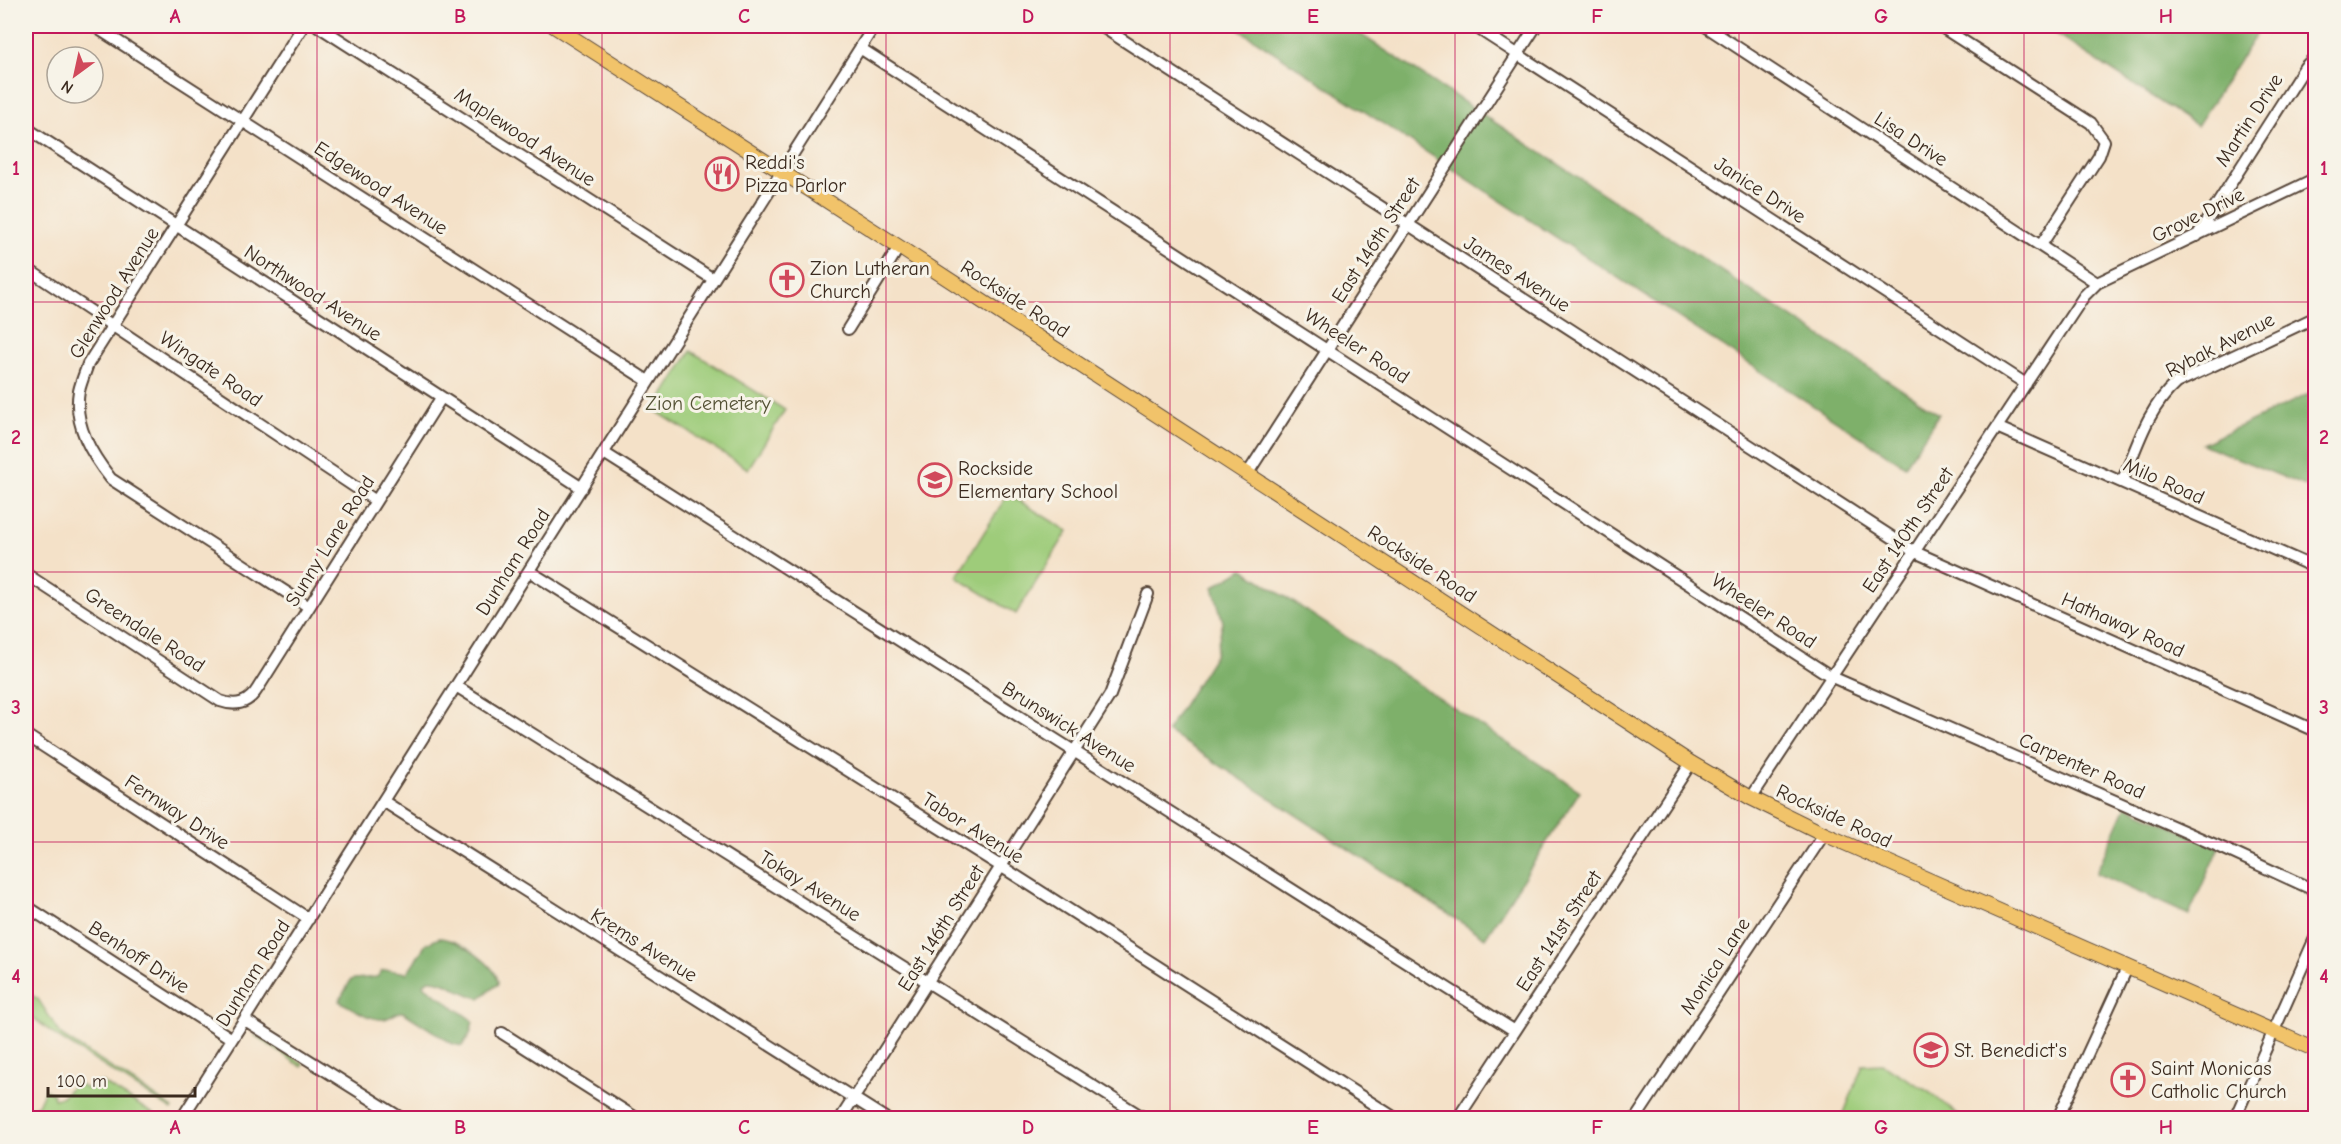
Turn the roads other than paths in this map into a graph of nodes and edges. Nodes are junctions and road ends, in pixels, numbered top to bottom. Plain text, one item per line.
1 (94, 26) edge
2 (303, 26) edge
3 (318, 26) edge
4 (554, 26) edge
5 (874, 26) edge
6 (1101, 26) edge
7 (1474, 26) edge
8 (1536, 26) edge
9 (1706, 26) edge
10 (1940, 26) edge
11 (860, 48) junction
12 (1518, 54) junction
13 (2316, 56) edge
14 (243, 121) junction
15 (26, 128) edge
16 (781, 173) junction
17 (2316, 178) edge
18 (1407, 225) junction
19 (177, 226) junction
20 (2196, 237) junction
21 (2041, 245) junction
22 (899, 247) junction
23 (26, 268) edge
24 (712, 279) junction
25 (2097, 283) junction
26 (2316, 317) edge
27 (113, 325) junction
28 (848, 329) dead end
29 (1328, 349) junction
30 (648, 381) junction
31 (2026, 384) junction
32 (441, 399) junction
33 (1999, 428) junction
34 (604, 453) junction
35 (1248, 473) junction
36 (2122, 482) junction
37 (582, 488) junction
38 (376, 501) junction
39 (1915, 552) junction
40 (2316, 568) edge
41 (529, 571) junction
42 (26, 574) edge
43 (1148, 594) dead end
44 (309, 607) junction
45 (1832, 676) junction
46 (456, 686) junction
47 (248, 700) joint
48 (2316, 731) edge
49 (26, 735) edge
50 (1074, 752) junction
51 (1691, 763) junction
52 (1751, 798) junction
53 (383, 801) junction
54 (1824, 834) junction
55 (1001, 867) junction
56 (2316, 891) edge
57 (26, 906) edge
58 (309, 919) junction
59 (2316, 936) edge
60 (2127, 968) junction
61 (929, 982) junction
62 (245, 1020) junction
63 (1515, 1031) junction
64 (2273, 1031) junction
65 (501, 1033) dead end
66 (232, 1039) junction
67 (2316, 1050) edge
68 (854, 1099) junction
69 (182, 1119) edge
70 (401, 1119) edge
71 (636, 1119) edge
72 (842, 1119) edge
73 (885, 1119) edge
74 (1144, 1119) edge
75 (1395, 1119) edge
76 (1458, 1119) edge
77 (1636, 1119) edge
78 (2058, 1119) edge
79 (2235, 1119) edge

1 - 14 street, Edgewood Avenue
2 - 14 street, Glenwood Avenue
3 - 24 street, Maplewood Avenue
4 - 16 main road, Rockside Road
5 - 11 street, Dunham Road
6 - 18 street, James Avenue
7 - 12 street, Janice Drive
8 - 12 street, East 146th Street
9 - 21 street, Lisa Drive
10 - 21 street
11 - 16 street, Dunham Road
11 - 29 street, Wheeler Road
12 - 18 street, East 146th Street
12 - 31 street, Janice Drive
13 - 20 street, Martin Drive
14 - 19 street, Glenwood Avenue
14 - 30 street, Edgewood Avenue
15 - 19 street, Northwood Avenue
16 - 22 main road, Rockside Road
16 - 24 street, Dunham Road
17 - 20 street, Grove Drive
18 - 29 street, East 146th Street
18 - 39 street, James Avenue
19 - 27 street, Glenwood Avenue
19 - 32 street, Northwood Avenue
20 - 25 street, Grove Drive
21 - 25 street, Lisa Drive
22 - 28 street
22 - 35 main road, Rockside Road
23 - 27 street, Wingate Road
24 - 30 street, Dunham Road
25 - 31 street, East 140th Street
26 - 36 street, Rybak Avenue
27 - 38 street, Wingate Road
27 - 44 street, Glenwood Avenue
29 - 35 street, East 146th Street
29 - 45 street, Wheeler Road
30 - 34 street, Dunham Road
31 - 33 street, East 140th Street
32 - 37 street, Northwood Avenue
32 - 38 street, Sunny Lane Road
33 - 36 street, Milo Road
33 - 39 street, East 140th Street
34 - 37 street, Dunham Road
34 - 50 street, Brunswick Avenue
35 - 51 main road, Rockside Road
36 - 40 street, Milo Road
37 - 41 street, Dunham Road
38 - 44 street, Sunny Lane Road
39 - 45 street, East 140th Street
39 - 48 street, Hathaway Road
41 - 46 street, Dunham Road
41 - 55 street, Tabor Avenue
42 - 47 street, Greendale Road
43 - 50 street, East 146th Street
44 - 47 street, Sunny Lane Road
45 - 52 street, East 140th Street
45 - 56 street, Carpenter Road
46 - 53 street, Dunham Road
46 - 61 street, Tokay Avenue
49 - 58 street, Fernway Drive
50 - 55 street, East 146th Street
50 - 63 street, Brunswick Avenue
51 - 52 main road, Rockside Road
51 - 63 street, East 141st Street
52 - 54 main road, Rockside Road
53 - 58 street, Dunham Road
53 - 68 street, Krems Avenue
54 - 60 main road, Rockside Road
54 - 77 street, Monica Lane
55 - 61 street, East 146th Street
55 - 75 street, Tabor Avenue
57 - 66 street, Benhoff Drive
58 - 62 street, Dunham Road
59 - 64 street
60 - 64 main road, Rockside Road
60 - 78 street
61 - 68 street, East 146th Street
61 - 74 street, Tokay Avenue
62 - 66 street, Dunham Road
62 - 70 street
63 - 76 street, East 141st Street
64 - 67 main road, Rockside Road
64 - 79 street
65 - 71 street
66 - 69 street, Dunham Road
68 - 72 street, East 146th Street
68 - 73 street, Krems Avenue

